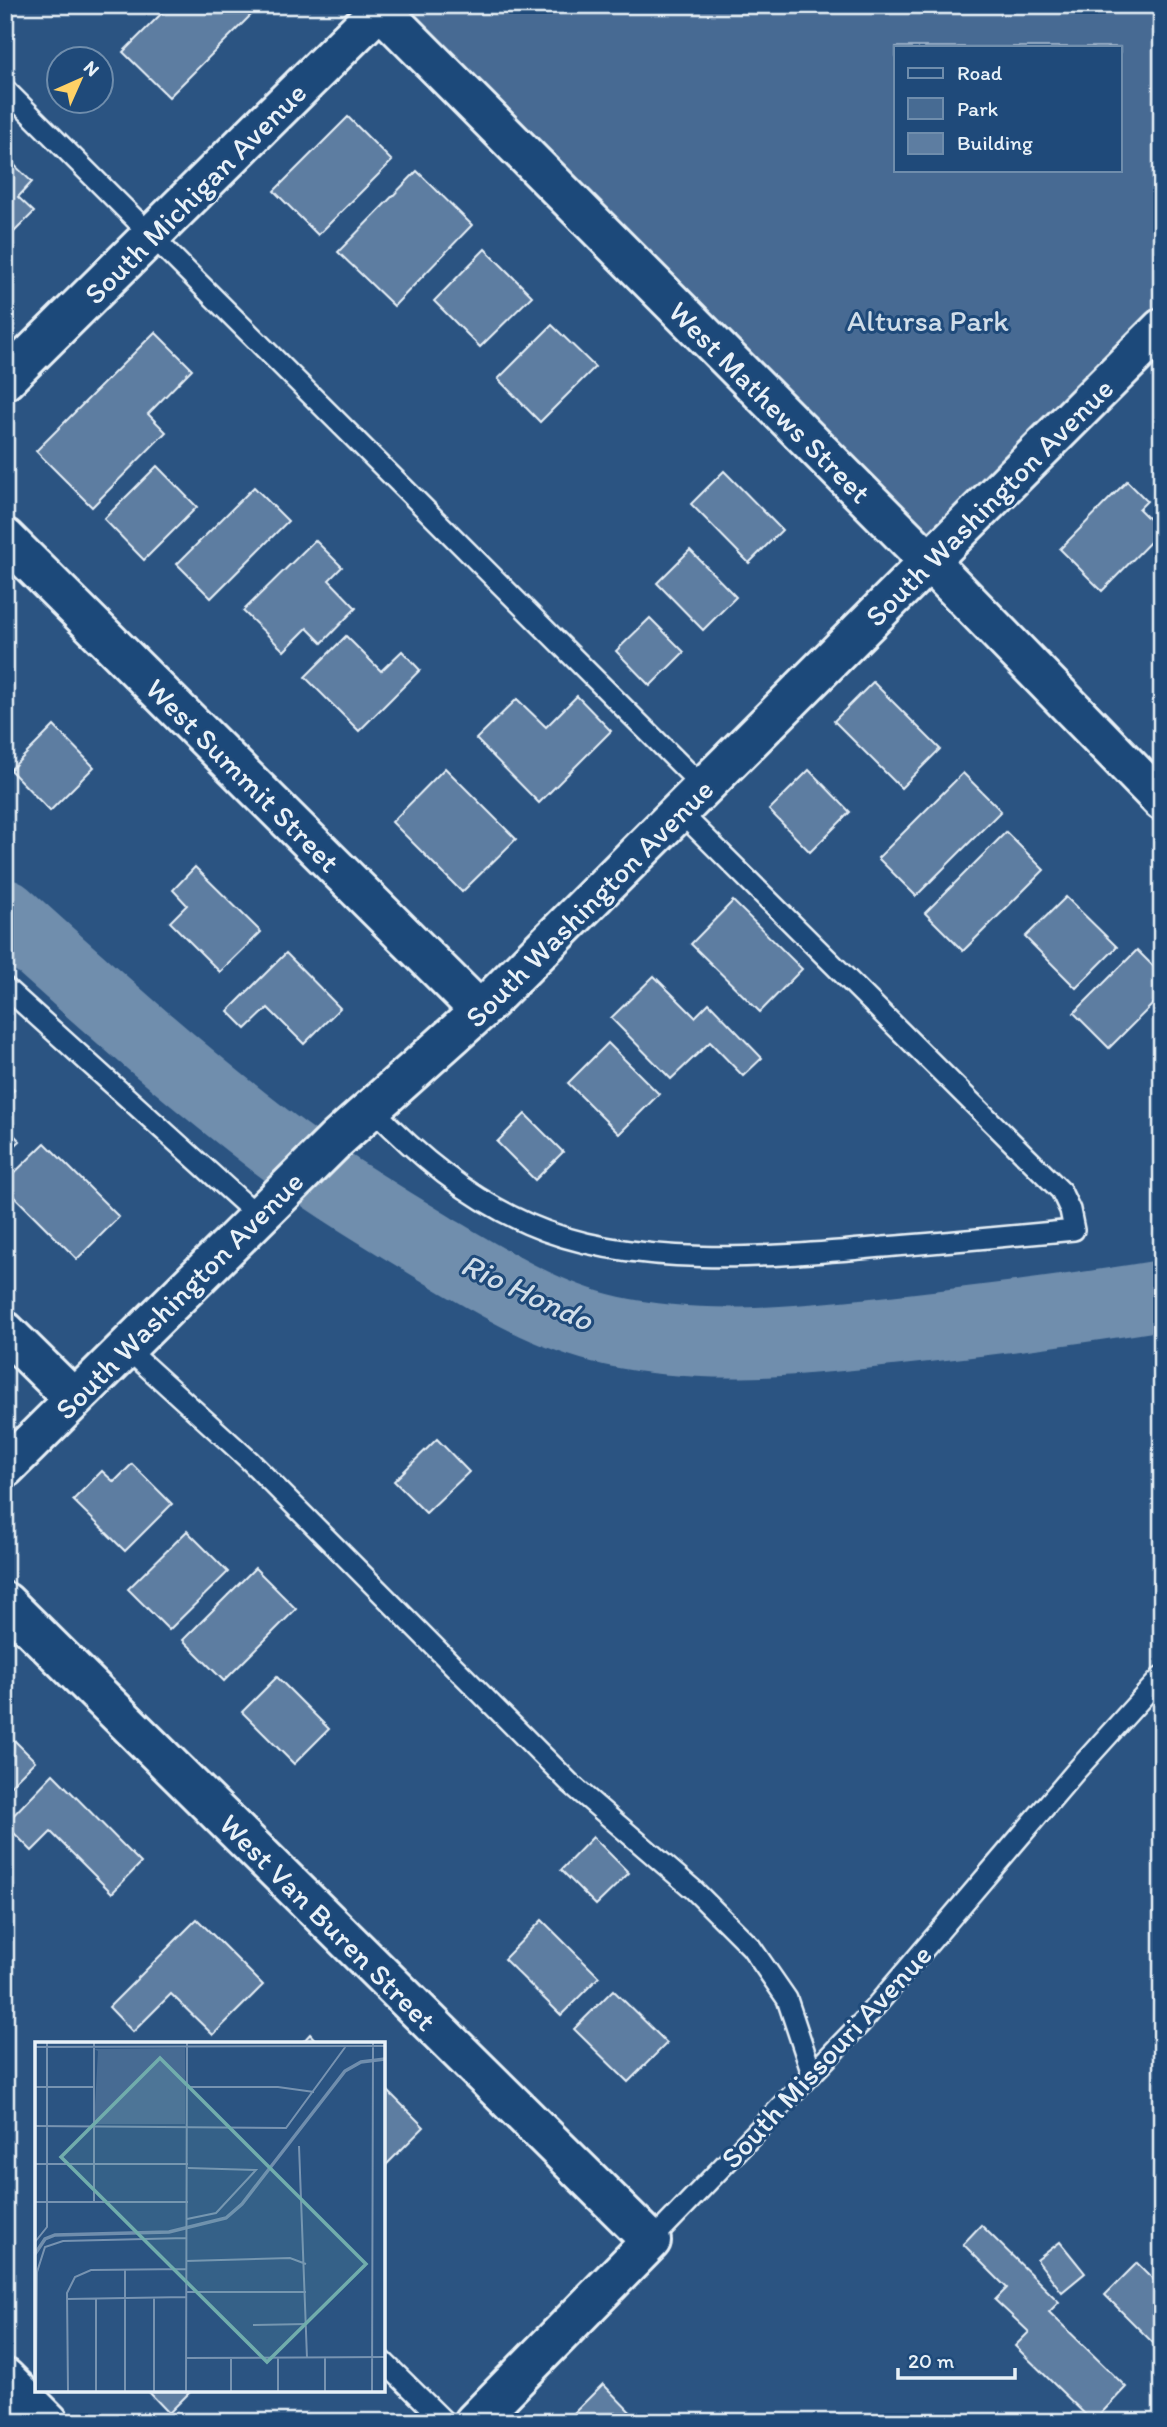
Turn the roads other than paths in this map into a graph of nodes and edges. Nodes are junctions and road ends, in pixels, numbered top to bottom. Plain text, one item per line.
1 (380, 7) edge
2 (5, 89) edge
3 (151, 236) junction
4 (1161, 330) edge
5 (5, 380) edge
6 (5, 538) edge
7 (930, 562) junction
8 (692, 800) junction
9 (1162, 801) edge
10 (5, 987) edge
11 (480, 1012) junction
12 (372, 1108) junction
13 (258, 1216) junction
14 (5, 1331) edge
15 (125, 1347) junction
16 (75, 1399) junction
17 (5, 1468) edge
18 (5, 1602) edge
19 (1162, 1676) edge
20 (812, 2074) junction
21 (651, 2241) junction
22 (385, 2363) edge
23 (5, 2378) edge
24 (49, 2422) edge
25 (445, 2422) edge
26 (474, 2422) edge

1 - 3 street, South Michigan Avenue
1 - 7 street, West Mathews Street
2 - 3 lane
3 - 5 street, South Michigan Avenue
3 - 8 lane
4 - 7 street, South Washington Avenue
6 - 11 street, West Summit Street
7 - 8 street, South Washington Avenue
7 - 9 street, West Mathews Street
8 - 11 street, South Washington Avenue
8 - 12 lane
10 - 13 lane
11 - 12 street, South Washington Avenue
12 - 13 street, South Washington Avenue
13 - 15 street, South Washington Avenue
14 - 16 street
15 - 16 street, South Washington Avenue
15 - 20 lane
16 - 17 street, South Washington Avenue
18 - 21 street, West Van Buren Street
19 - 20 lane, South Missouri Avenue
20 - 21 lane, South Missouri Avenue
21 - 26 street, South Missouri Avenue
22 - 25 lane
23 - 24 street

